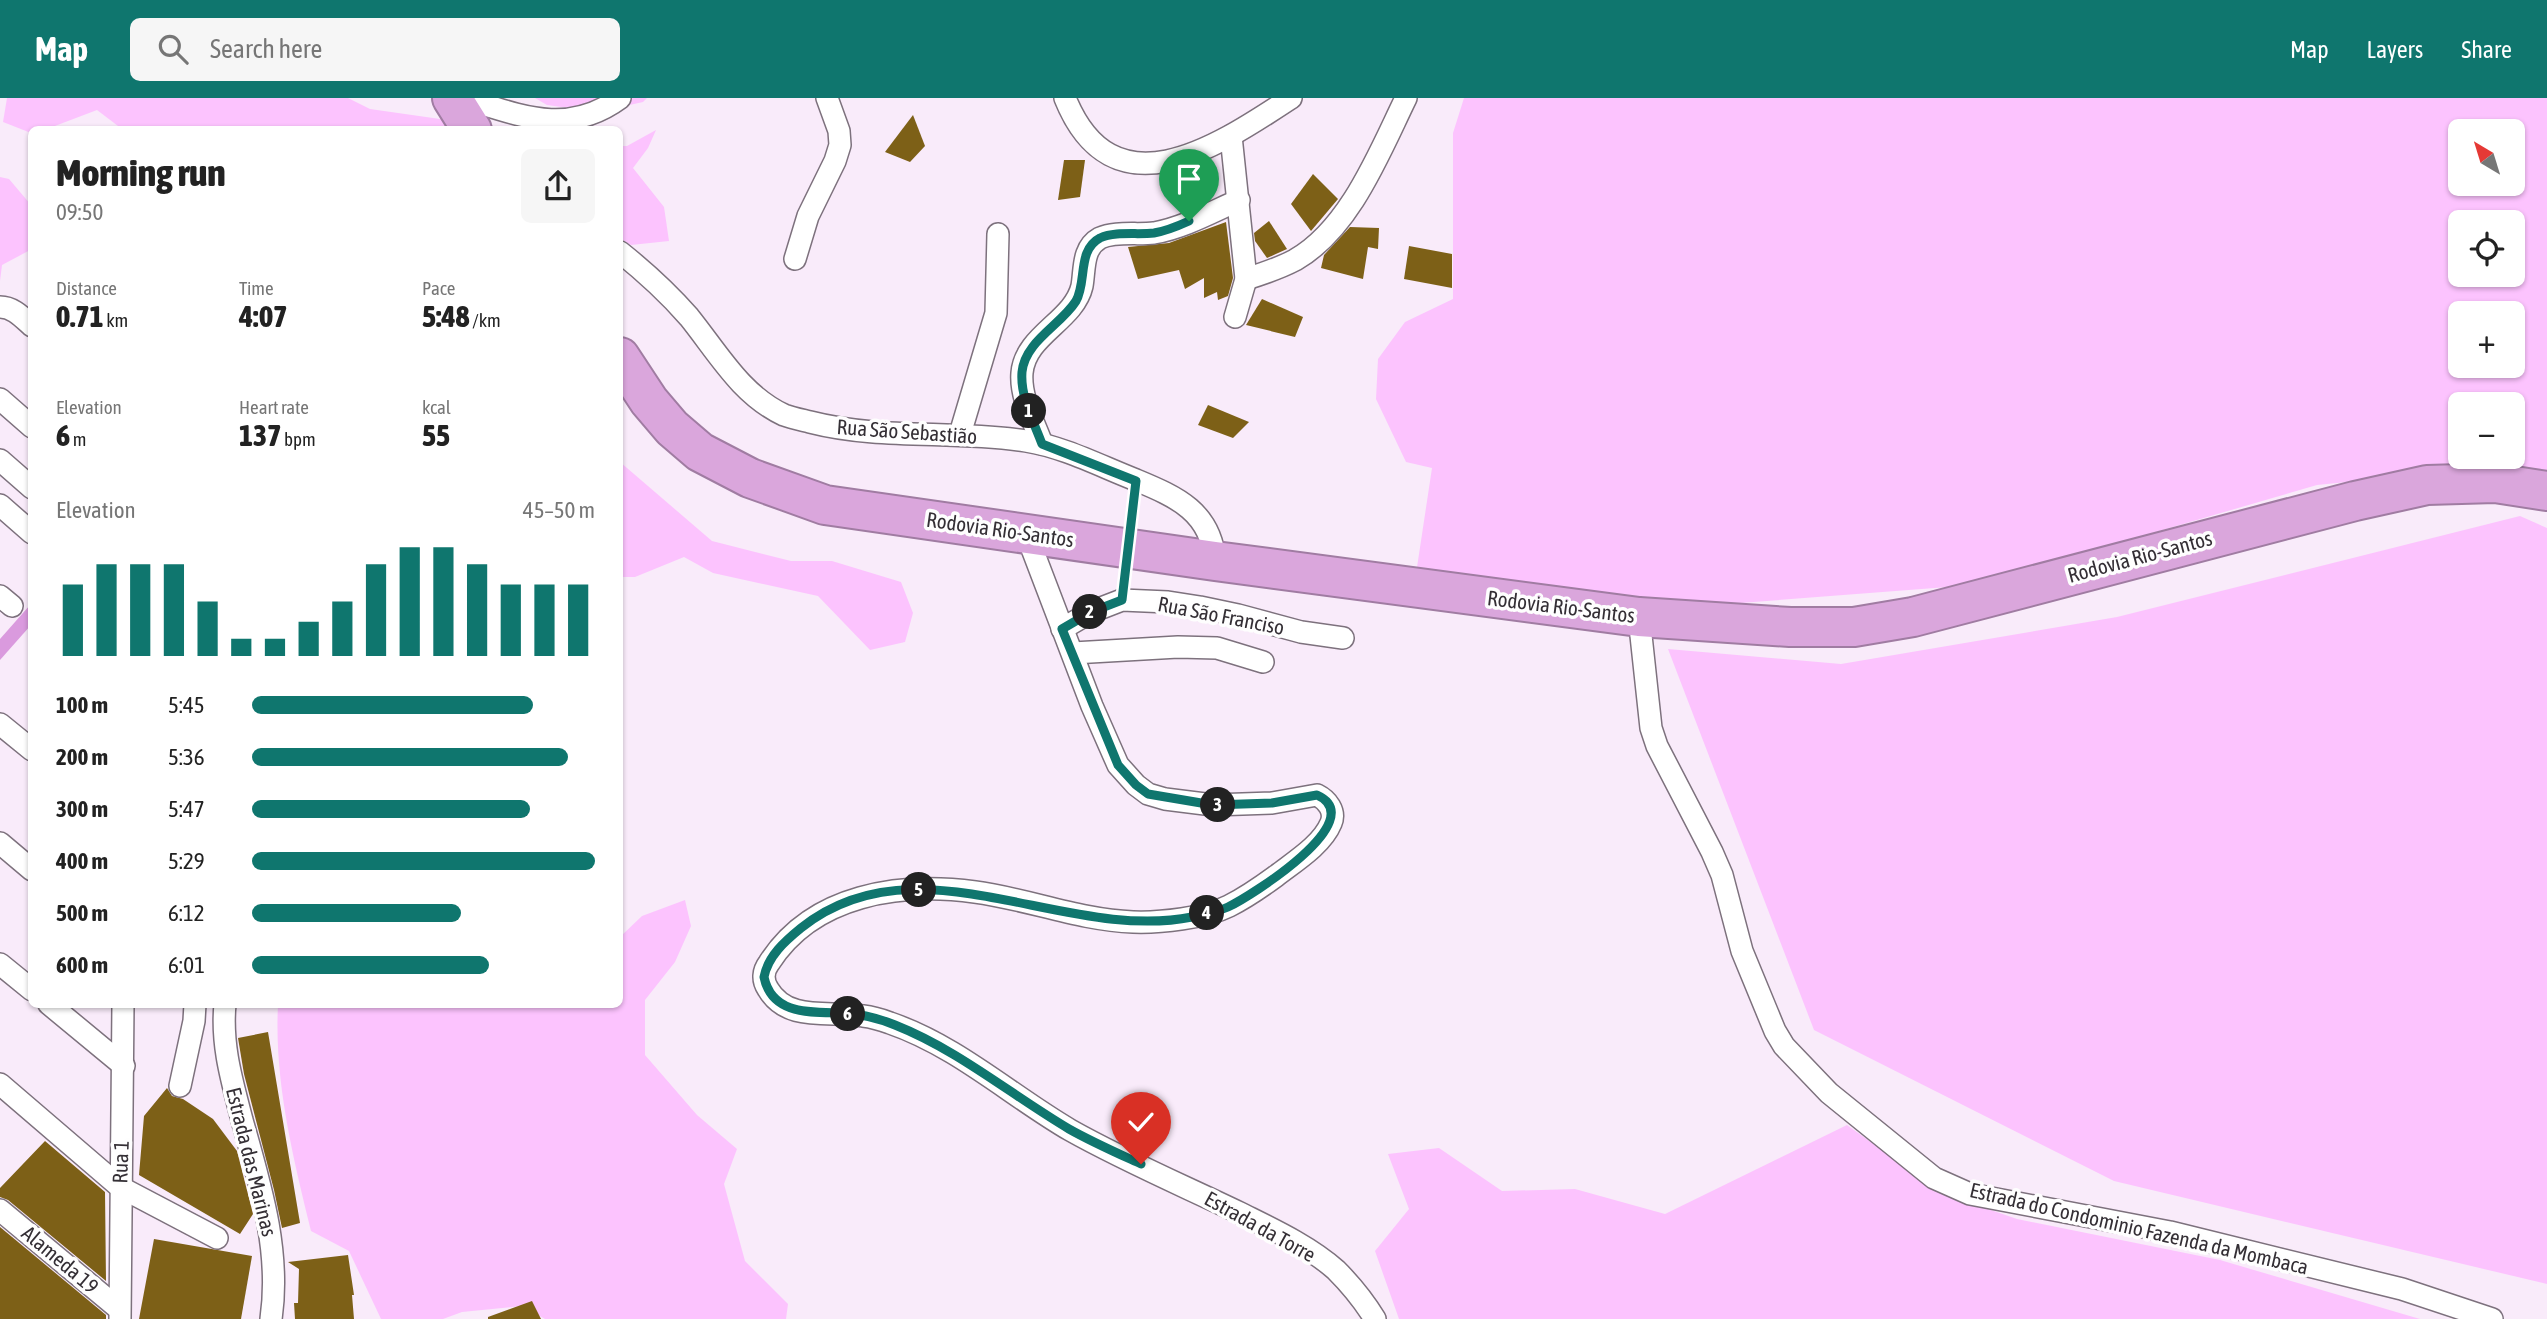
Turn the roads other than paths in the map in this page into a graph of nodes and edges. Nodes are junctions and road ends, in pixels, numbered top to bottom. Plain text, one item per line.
1 (452, 98) edge
2 (463, 98) edge
3 (620, 98) edge
4 (827, 98) edge
5 (1065, 98) edge
6 (1291, 98) edge
7 (1406, 98) edge
8 (470, 126) edge
9 (1231, 136) junction
10 (1239, 200) junction
11 (998, 234) dead end
12 (623, 254) edge
13 (795, 259) dead end
14 (1246, 279) junction
15 (0, 307) edge
16 (1235, 317) dead end
17 (28, 322) edge
18 (623, 362) edge
19 (0, 399) edge
20 (28, 424) edge
21 (960, 434) junction
22 (1042, 444) junction
23 (0, 460) edge
24 (28, 484) edge
25 (2547, 491) edge
26 (0, 505) edge
27 (28, 530) edge
28 (1026, 533) junction
29 (1215, 561) junction
30 (1639, 617) junction
31 (1062, 629) junction
32 (1343, 638) dead end
33 (1073, 653) junction
34 (1263, 662) dead end
35 (0, 724) edge
36 (28, 747) edge
37 (0, 843) edge
38 (28, 867) edge
39 (0, 964) edge
40 (28, 987) edge
41 (54, 1008) edge
42 (123, 1008) edge
43 (195, 1008) edge
44 (225, 1008) edge
45 (124, 1066) junction
46 (0, 1084) edge
47 (180, 1086) dead end
48 (120, 1187) junction
49 (0, 1210) edge
50 (217, 1238) dead end
51 (120, 1314) edge
52 (271, 1319) edge
53 (1375, 1319) edge
54 (2492, 1319) edge

1 - 8 highway
2 - 3 street
4 - 13 street
5 - 9 street
6 - 9 street
7 - 14 street
9 - 10 street
10 - 14 street
10 - 22 street
11 - 21 street
12 - 21 street, Rua São Sebastião
14 - 16 street
15 - 17 street
18 - 28 highway, Rodovia Rio-Santos
19 - 20 street
21 - 22 street, Rua São Sebastião
22 - 29 street, Rua São Sebastião
23 - 24 street
25 - 30 highway, Rodovia Rio-Santos
26 - 27 street
28 - 29 highway, Rodovia Rio-Santos
28 - 31 street, Estrada da Torre
29 - 30 highway, Rodovia Rio-Santos
30 - 54 street, Estrada do Condominio Fazenda da Mombaca
31 - 32 street, Rua São Franciso
31 - 33 street, Estrada da Torre
33 - 34 street
33 - 53 street, Estrada da Torre
35 - 36 street
37 - 38 street
39 - 40 street
41 - 45 street
42 - 45 street, Rua 1
43 - 47 street
44 - 52 street, Estrada das Marinas
45 - 48 street, Rua 1
46 - 48 street
48 - 50 street
48 - 51 street, Rua 1
49 - 51 street, Alameda 19

